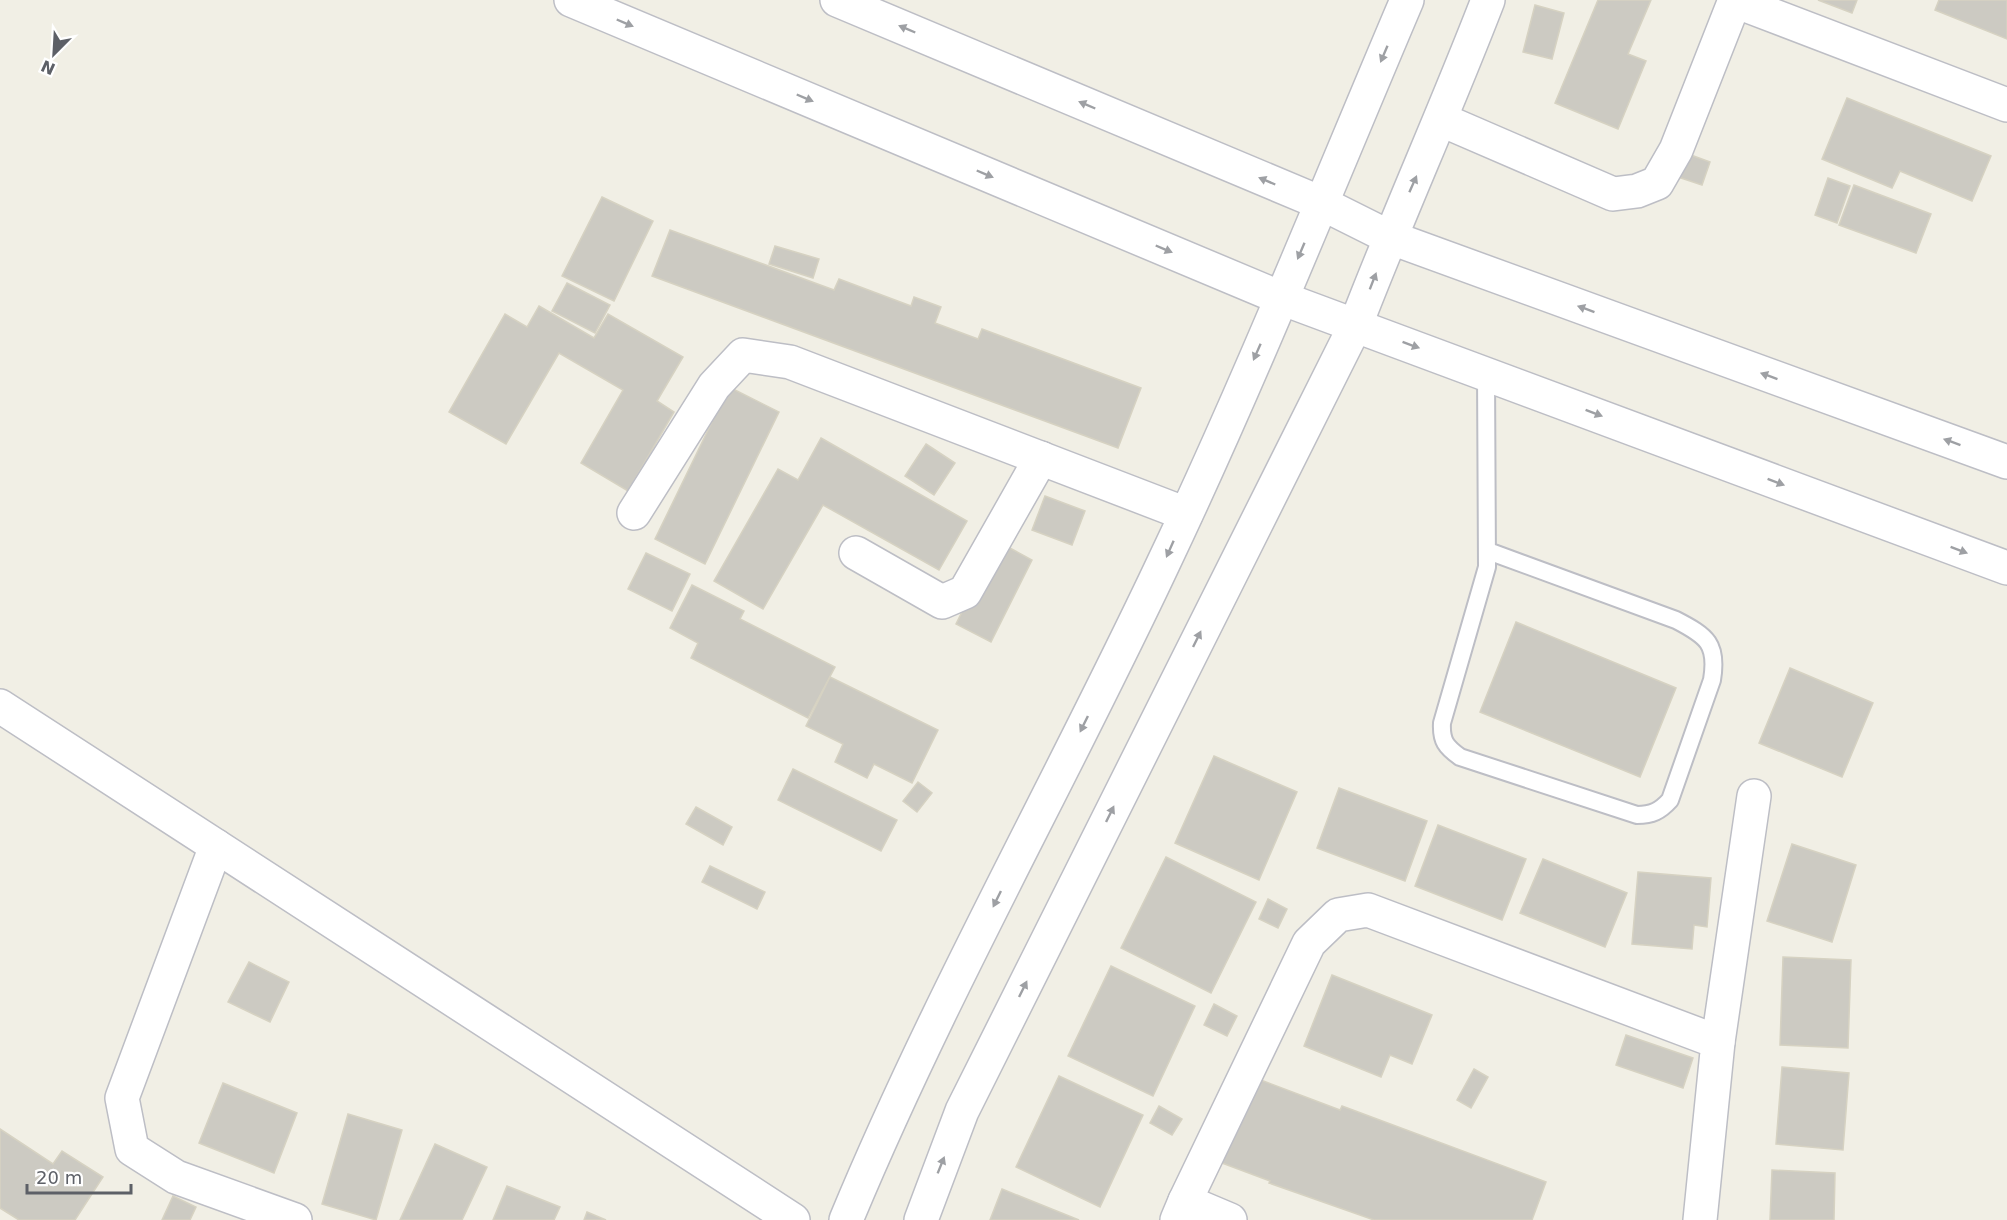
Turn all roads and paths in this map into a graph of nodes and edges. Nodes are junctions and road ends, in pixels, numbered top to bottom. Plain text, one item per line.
1 (571, 0) edge
2 (837, 0) edge
3 (1407, 0) edge
4 (1488, 0) edge
5 (1735, 1) edge
6 (2007, 105) edge
7 (1442, 120) junction
8 (1321, 203) junction
9 (1389, 237) junction
10 (1281, 298) junction
11 (1356, 324) junction
12 (1486, 373) junction
13 (1041, 458) junction
14 (2007, 462) edge
15 (634, 513) dead end
16 (1186, 514) junction
17 (1488, 551) junction
18 (856, 554) dead end
19 (2007, 568) edge
20 (0, 706) edge
21 (1754, 796) dead end
22 (216, 846) junction
23 (1718, 1042) junction
24 (1181, 1211) edge
25 (295, 1220) edge
26 (794, 1220) edge
27 (846, 1220) edge
28 (921, 1220) edge
29 (1230, 1220) edge
30 (1700, 1220) edge

1 -> 10 street
8 -> 2 street
3 -> 8 street
4 - 7 street
5 - 6 street
5 - 7 street
9 -> 7 street
8 - 9 street
8 -> 10 street
11 -> 9 street
14 -> 9 street
10 - 11 street
10 -> 16 street
11 -> 12 street
28 -> 11 street
12 - 17 lane
12 -> 19 street
13 - 15 street
13 - 16 street
13 - 18 street
16 -> 27 street
17 - 17 lane
20 - 22 street
21 - 23 street
22 - 25 street
22 - 26 street
23 - 24 street
23 - 30 street
24 - 29 street

